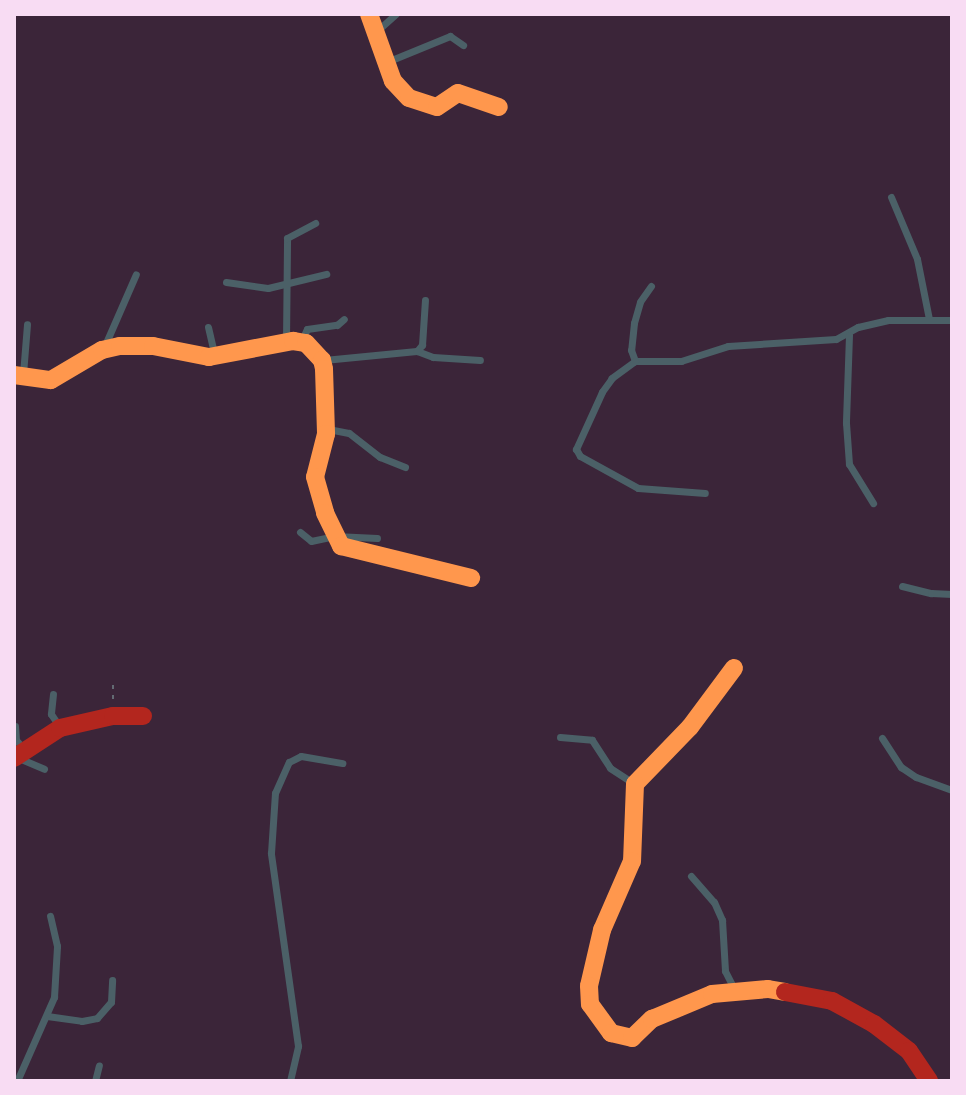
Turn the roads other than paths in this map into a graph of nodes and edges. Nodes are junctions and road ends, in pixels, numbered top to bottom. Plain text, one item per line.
1 (396, 14) edge
2 (373, 23) edge
3 (463, 45) dead end
4 (387, 62) junction
5 (499, 107) dead end
6 (891, 197) dead end
7 (315, 223) dead end
8 (136, 274) dead end
9 (326, 274) dead end
10 (226, 282) dead end
11 (287, 284) junction
12 (651, 286) dead end
13 (425, 300) dead end
14 (344, 319) dead end
15 (929, 319) junction
16 (952, 320) edge
17 (27, 324) dead end
18 (208, 327) dead end
19 (849, 335) junction
20 (294, 342) junction
21 (102, 350) junction
22 (417, 351) junction
23 (215, 356) junction
24 (322, 360) junction
25 (480, 360) dead end
26 (635, 361) junction
27 (18, 376) edge
28 (326, 428) junction
29 (405, 467) dead end
30 (705, 493) dead end
31 (873, 503) dead end
32 (300, 532) dead end
33 (335, 536) junction
34 (377, 538) dead end
35 (471, 578) dead end
36 (902, 586) dead end
37 (952, 594) edge
38 (734, 668) dead end
39 (53, 694) dead end
40 (143, 716) dead end
41 (15, 726) edge
42 (60, 728) junction
43 (560, 737) dead end
44 (882, 738) dead end
45 (17, 754) edge
46 (342, 763) dead end
47 (44, 769) dead end
48 (635, 784) junction
49 (952, 790) edge
50 (691, 876) dead end
51 (50, 916) dead end
52 (112, 980) dead end
53 (735, 991) junction
54 (47, 1016) junction
55 (99, 1065) dead end
56 (17, 1081) edge
57 (95, 1081) edge
58 (290, 1081) edge
59 (929, 1081) edge

1 - 2 lane
2 - 4 street
3 - 4 lane
4 - 5 street
6 - 15 lane
7 - 11 lane
8 - 21 lane
9 - 11 lane
10 - 11 lane
11 - 20 lane
12 - 26 lane
13 - 22 lane
14 - 20 lane
15 - 16 lane
15 - 19 lane
17 - 27 lane
18 - 23 lane
19 - 26 lane
19 - 31 lane
20 - 23 street
20 - 24 street
21 - 23 street
21 - 27 street
22 - 24 lane
22 - 25 lane
24 - 28 street
26 - 30 lane
28 - 29 lane
28 - 33 street
32 - 33 lane
33 - 34 lane
33 - 35 street
36 - 37 lane
38 - 48 street
39 - 42 lane
40 - 42 street
41 - 45 lane
42 - 45 street
43 - 48 lane
44 - 49 lane
45 - 47 lane
46 - 58 lane
48 - 53 street
50 - 53 lane
51 - 54 lane
52 - 54 lane
53 - 59 street
54 - 56 lane
55 - 57 lane

